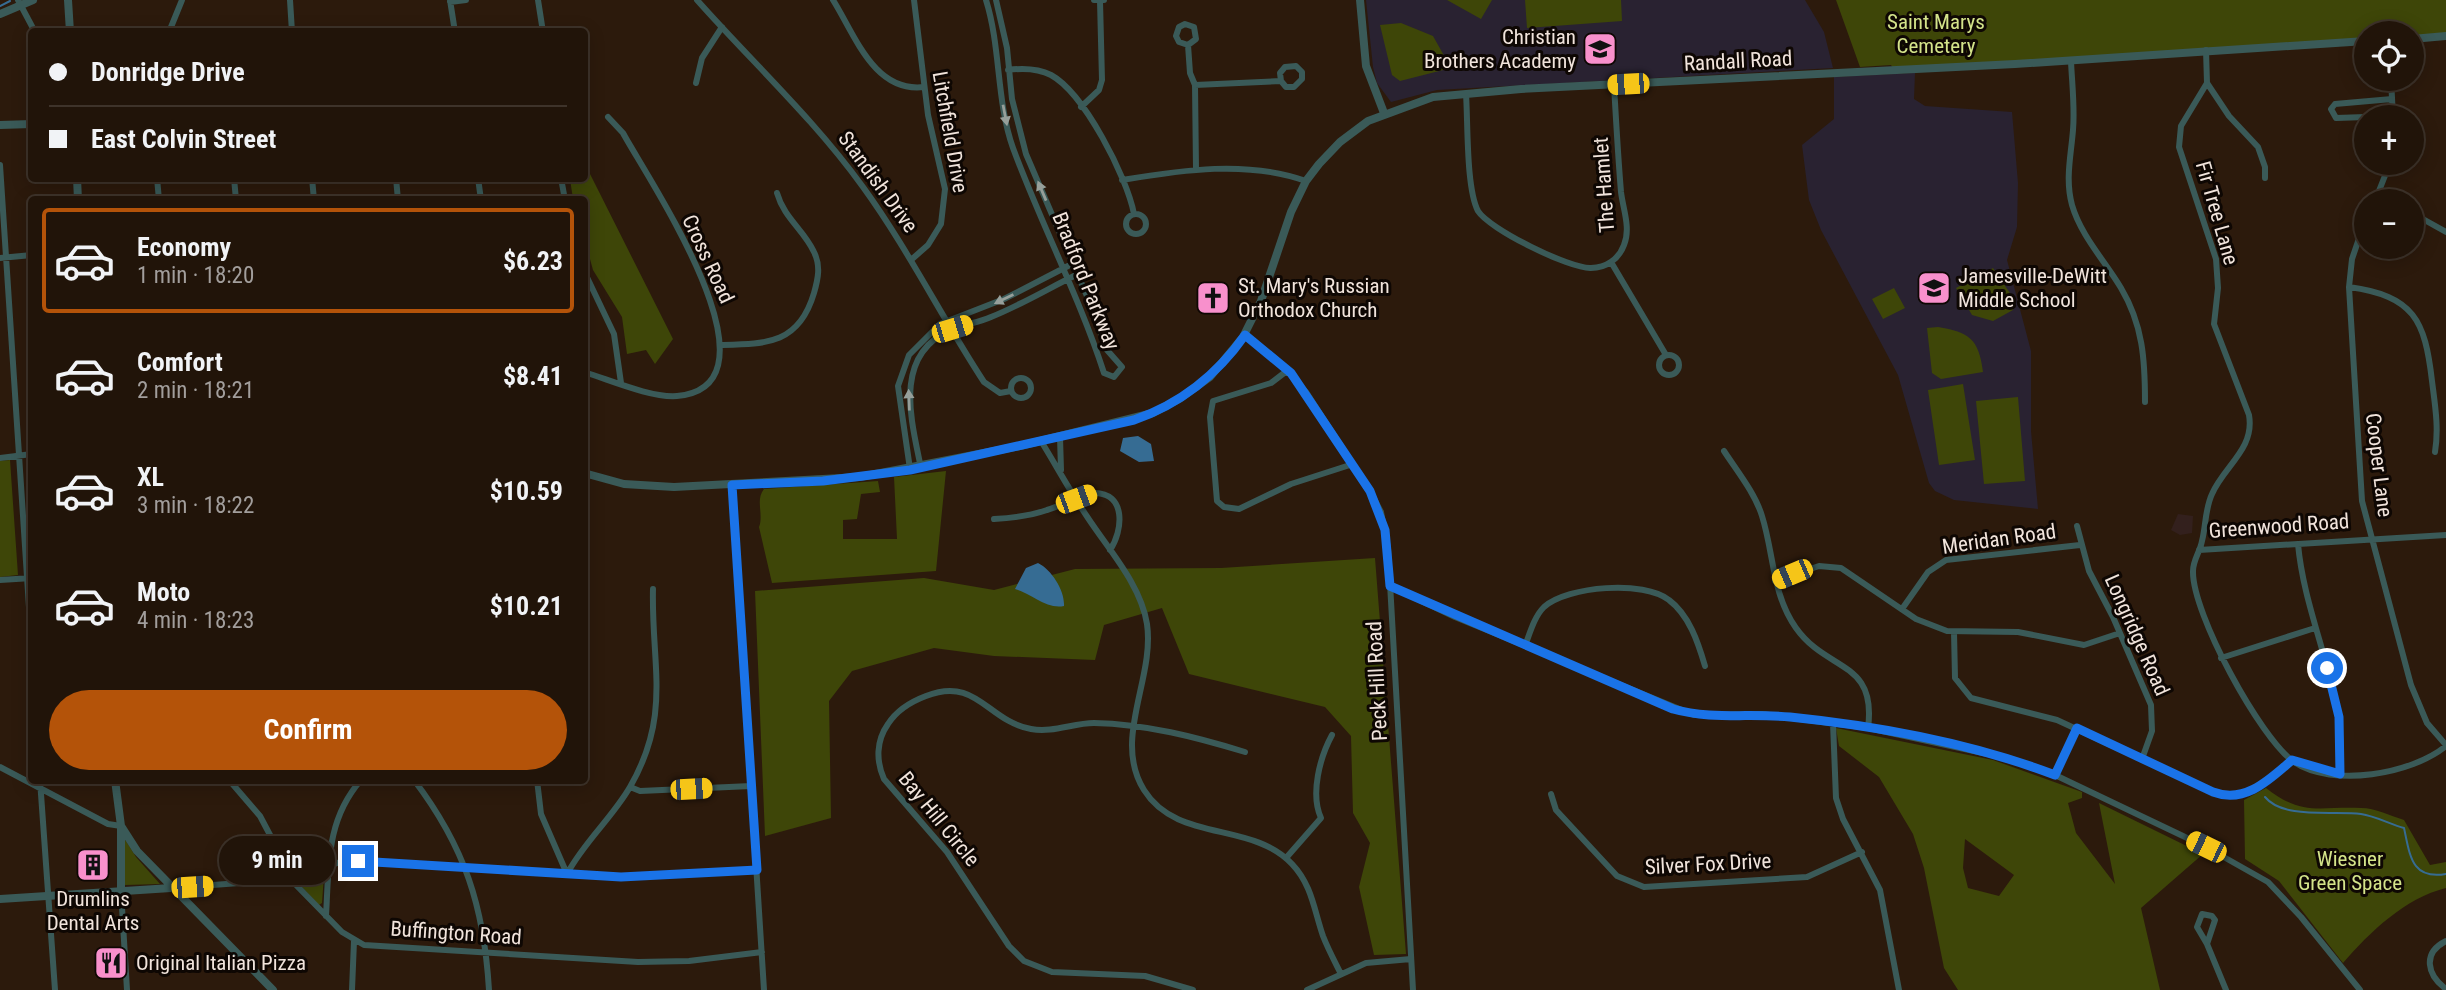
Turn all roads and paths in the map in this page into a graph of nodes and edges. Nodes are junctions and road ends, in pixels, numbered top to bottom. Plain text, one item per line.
1 (33, 0) edge
2 (68, 0) edge
3 (182, 0) edge
4 (290, 0) edge
5 (466, 0) edge
6 (538, 0) edge
7 (697, 0) edge
8 (833, 0) edge
9 (914, 0) edge
10 (986, 0) edge
11 (996, 0) edge
12 (1099, 0) edge
13 (1360, 0) edge
14 (450, 1) edge
15 (19, 3) edge
16 (0, 14) edge
17 (722, 27) junction
18 (33, 28) edge
19 (69, 28) edge
20 (171, 28) edge
21 (292, 28) edge
22 (454, 28) edge
23 (542, 28) edge
24 (2446, 36) edge
25 (2424, 38) edge
26 (2354, 42) edge
27 (1188, 45) dead end
28 (2206, 50) junction
29 (2071, 61) junction
30 (1009, 70) junction
31 (999, 71) junction
32 (1281, 81) dead end
33 (696, 83) dead end
34 (2207, 83) junction
35 (1195, 85) junction
36 (1614, 85) junction
37 (924, 87) junction
38 (2392, 91) edge
39 (1466, 94) junction
40 (2392, 99) junction
41 (2392, 105) edge
42 (1081, 107) junction
43 (1384, 113) junction
44 (608, 117) dead end
45 (2354, 117) edge
46 (28, 124) edge
47 (0, 125) edge
48 (0, 166) edge
49 (1196, 169) junction
50 (2265, 178) dead end
51 (1122, 180) junction
52 (1306, 181) junction
53 (777, 193) dead end
54 (1134, 214) dead end
55 (2424, 220) edge
56 (2446, 232) edge
57 (2354, 253) edge
58 (28, 255) edge
59 (3, 257) edge
60 (911, 260) junction
61 (1611, 262) junction
62 (1073, 263) junction
63 (1065, 268) junction
64 (1078, 274) junction
65 (1069, 278) junction
66 (588, 279) edge
67 (2349, 287) junction
68 (948, 320) junction
69 (952, 329) junction
70 (1245, 335) junction
71 (721, 345) junction
72 (1665, 355) dead end
73 (1288, 370) junction
74 (588, 373) edge
75 (621, 383) junction
76 (1011, 391) dead end
77 (2145, 402) dead end
78 (1060, 437) junction
79 (1041, 442) junction
80 (1724, 451) dead end
81 (2434, 452) dead end
82 (28, 455) edge
83 (19, 456) junction
84 (0, 458) edge
85 (1353, 464) junction
86 (920, 468) junction
87 (910, 470) junction
88 (1061, 472) junction
89 (588, 474) edge
90 (732, 485) junction
91 (1076, 499) junction
92 (994, 519) dead end
93 (2077, 526) dead end
94 (2446, 535) edge
95 (2372, 538) junction
96 (2298, 544) junction
97 (2080, 545) junction
98 (1110, 550) junction
99 (2199, 550) junction
100 (28, 566) edge
101 (28, 578) edge
102 (0, 580) edge
103 (1775, 581) junction
104 (1390, 586) junction
105 (653, 589) dead end
106 (1902, 609) junction
107 (2315, 628) junction
108 (1954, 632) junction
109 (2120, 633) junction
110 (1525, 646) junction
111 (2221, 658) junction
112 (1705, 666) dead end
113 (1833, 723) junction
114 (1134, 727) junction
115 (1868, 728) junction
116 (2077, 728) junction
117 (1332, 735) dead end
118 (2446, 746) edge
119 (1245, 752) dead end
120 (2142, 759) junction
121 (2292, 760) junction
122 (0, 767) edge
123 (2340, 774) junction
124 (2055, 775) junction
125 (28, 782) edge
126 (32, 784) edge
127 (40, 784) edge
128 (116, 784) edge
129 (232, 784) edge
130 (358, 784) edge
131 (417, 784) edge
132 (537, 784) edge
133 (751, 786) junction
134 (630, 787) junction
135 (41, 789) junction
136 (1551, 794) dead end
137 (121, 826) junction
138 (1862, 852) junction
139 (1286, 858) junction
140 (328, 866) junction
141 (467, 867) junction
142 (757, 870) junction
143 (567, 874) junction
144 (291, 878) junction
145 (171, 888) junction
146 (121, 891) junction
147 (48, 896) junction
148 (0, 899) edge
149 (326, 916) junction
150 (354, 941) junction
151 (2446, 941) edge
152 (2207, 944) dead end
153 (762, 952) junction
154 (487, 953) junction
155 (1411, 959) junction
156 (1341, 974) junction
157 (2446, 989) edge
158 (55, 990) edge
159 (127, 990) edge
160 (273, 990) edge
161 (352, 990) edge
162 (489, 990) edge
163 (764, 990) edge
164 (1193, 990) edge
165 (1307, 990) edge
166 (1413, 990) edge
167 (1899, 990) edge
168 (2226, 990) edge
169 (2360, 990) edge

1 - 15 street
2 - 19 street
3 - 20 street
4 - 21 street
5 - 14 street
6 - 23 street
7 - 17 street, Standish Drive
8 - 37 street
9 - 37 street, Litchfield Drive
10 - 31 street, Bradford Parkway
11 - 30 street, Bradford Parkway
12 - 42 street
13 - 43 street
14 - 22 street
15 - 16 street
15 - 18 street
17 - 33 street
17 - 60 street, Standish Drive
24 - 25 street
26 - 28 street, Randall Road
27 - 35 street
28 - 29 street, Randall Road
28 - 34 street
29 - 36 street, Randall Road
29 - 77 street
30 - 31 street
30 - 42 street
62 -> 30 street, Bradford Parkway
31 -> 63 street, Bradford Parkway
32 - 35 street
34 - 50 street
34 - 99 street, Fir Tree Lane
35 - 49 street
36 - 39 street, Randall Road
36 - 61 street, The Hamlet
37 - 60 street, Litchfield Drive
38 - 40 street
39 - 43 street, Randall Road
39 - 61 street, The Hamlet
40 - 41 street
40 - 45 street
42 - 51 street
43 - 52 street, Randall Road
44 - 71 street, Cross Road
46 - 47 street
48 - 59 street
49 - 51 street
49 - 52 street
51 - 54 street
52 - 70 street, Randall Road
53 - 71 street
55 - 56 street
57 - 67 street, Cooper Lane
58 - 59 street
59 - 83 street
60 - 68 street, Standish Drive
61 - 72 street
62 - 63 street
62 - 64 street, Bradford Parkway
63 - 65 street, Bradford Parkway
63 -> 68 street
64 - 65 street
64 - 65 street, Bradford Parkway
65 - 69 street
66 - 75 street
67 - 81 street
67 - 95 street, Cooper Lane
68 - 69 street, Standish Drive
68 - 87 street
69 - 76 street, Standish Drive
86 -> 69 street
70 - 73 street, Peck Hill Road
70 - 78 street, Randall Road
71 - 75 street, Cross Road
73 - 85 street, Peck Hill Road
73 - 85 street
74 - 75 street, Cross Road
78 - 79 street, Randall Road
78 - 88 street
79 - 86 street, Randall Road
79 - 88 street
80 - 103 street
82 - 83 street
83 - 84 street
83 - 100 street
85 - 104 street, Peck Hill Road
86 - 87 street, Randall Road
87 - 90 street, Randall Road
88 - 91 street
89 - 90 street, Randall Road
90 - 133 street
91 - 92 street
91 - 98 street
91 - 98 street
93 - 97 street, Longridge Road
94 - 95 street, Greenwood Road
95 - 96 street, Greenwood Road
95 - 118 street, Cooper Lane
96 - 99 street, Greenwood Road
96 - 107 street
97 - 106 street, Meridan Road
97 - 109 street, Longridge Road
98 - 114 street
99 - 111 street, Fir Tree Lane
101 - 102 street
103 - 106 street
103 - 115 street
104 - 110 street
104 - 155 street, Peck Hill Road
105 - 134 street
106 - 108 street
107 - 111 street
107 - 123 street
108 - 109 street
108 - 116 street
109 - 120 street, Longridge Road
110 - 112 street
110 - 113 street
111 - 121 street, Fir Tree Lane
113 - 115 street
113 - 138 street
114 - 119 street, Bay Hill Circle
114 - 139 street
114 - 164 street, Bay Hill Circle
115 - 124 street
116 - 120 street
116 - 124 street
117 - 139 street
118 - 123 street
120 - 121 street
121 - 123 street
122 - 125 street
124 - 169 street
126 - 135 street
127 - 135 street
128 - 137 street
129 - 144 street
130 - 140 street
131 - 141 street
132 - 143 street
133 - 134 street
133 - 142 street
134 - 143 street
135 - 137 street
135 - 147 street
136 - 138 street, Silver Fox Drive
137 - 145 street
137 - 146 street
138 - 167 street
139 - 156 street
140 - 141 street
140 - 144 street
140 - 149 street
141 - 143 street
141 - 154 street
142 - 143 street
142 - 153 street
144 - 145 street
144 - 149 street
145 - 146 street
145 - 160 street
146 - 147 street
146 - 159 street
147 - 148 street
147 - 158 street
149 - 150 street
150 - 154 street, Buffington Road
150 - 161 street
151 - 157 street
152 - 168 street
153 - 154 street, Buffington Road
153 - 163 street
154 - 162 street
155 - 156 street
155 - 166 street, Peck Hill Road
156 - 165 street

